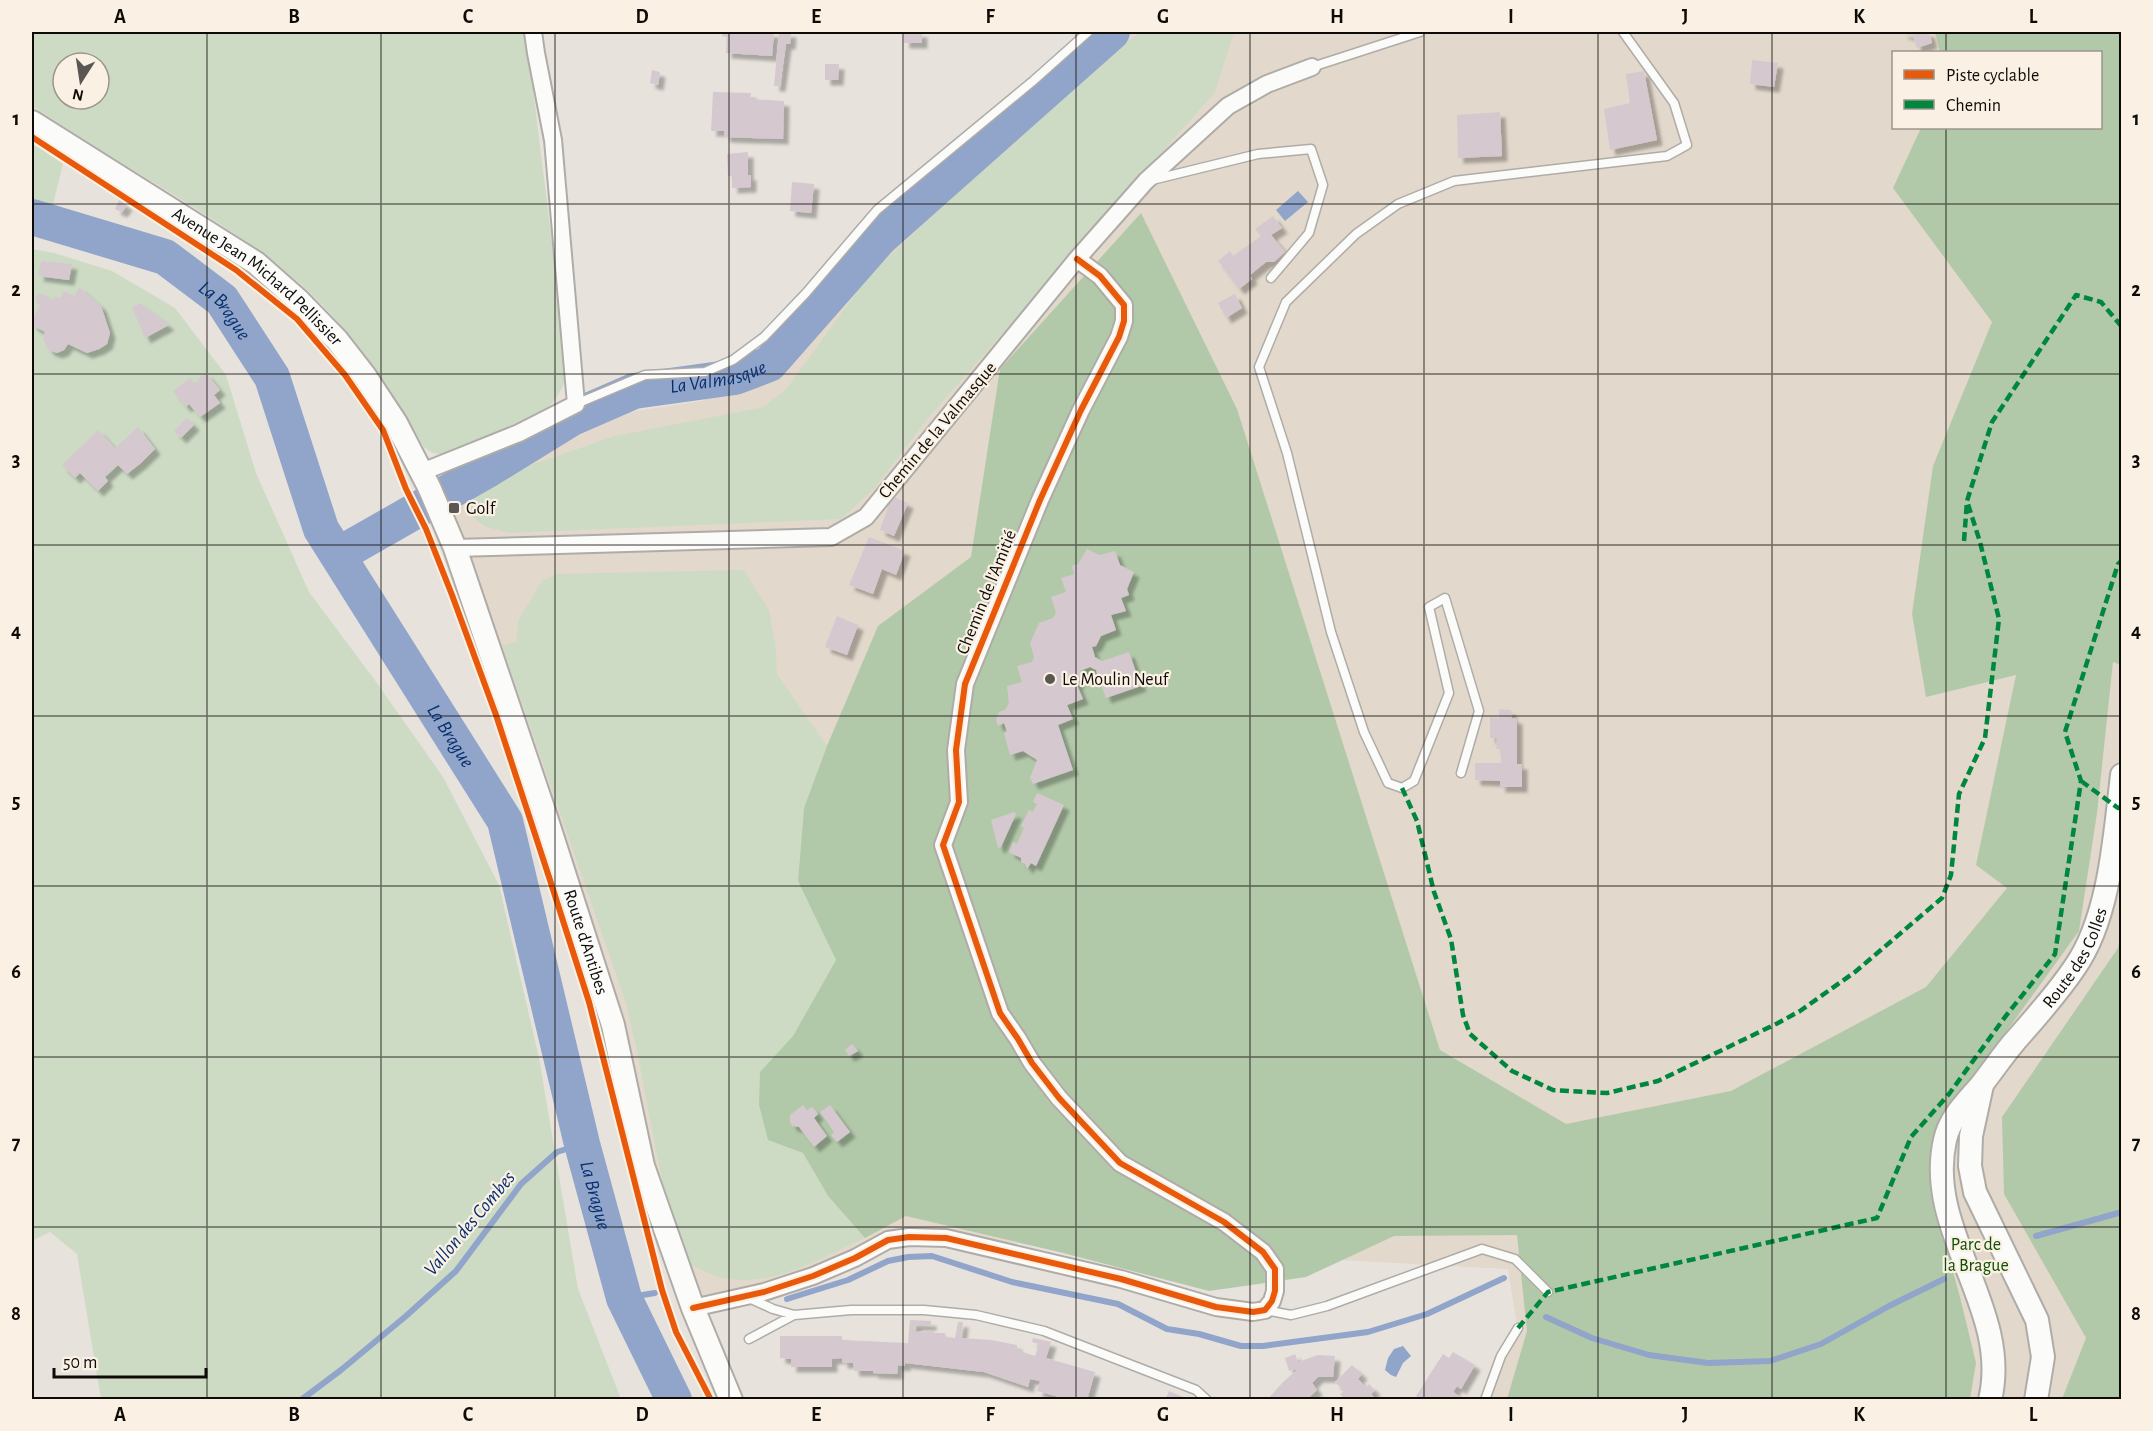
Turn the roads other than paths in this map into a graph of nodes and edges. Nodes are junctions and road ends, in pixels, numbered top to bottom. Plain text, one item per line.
1 (533, 32) edge
2 (1088, 32) edge
3 (1420, 32) edge
4 (1623, 32) edge
5 (1312, 67) joint
6 (32, 122) edge
7 (1146, 182) junction
8 (1077, 259) junction
9 (1271, 278) dead end
10 (576, 404) junction
11 (425, 479) junction
12 (455, 548) junction
13 (1461, 773) dead end
14 (2121, 775) edge
15 (1982, 1083) junction
16 (1548, 1292) dead end
17 (746, 1296) junction
18 (693, 1308) junction
19 (1265, 1310) junction
20 (794, 1315) junction
21 (1518, 1328) dead end
22 (749, 1339) dead end
23 (731, 1400) edge
24 (1207, 1400) edge
25 (1485, 1400) edge
26 (1990, 1400) edge
27 (2036, 1400) edge

1 - 10 street
2 - 10 lane
3 - 5 lane
4 - 13 lane
5 - 7 street, Chemin de la Valmasque
6 - 11 street, Avenue Jean Michard Pellissier
7 - 8 street, Chemin de la Valmasque
7 - 9 lane
8 - 12 street, Chemin de la Valmasque
8 - 19 street, Chemin de l'Amitié
10 - 11 street
11 - 12 street, Route d'Antibes
12 - 18 street, Route d'Antibes
14 - 15 street, Route des Colles
15 - 26 street, Route des Colles
15 - 27 street, Route des Colles
16 - 19 lane
17 - 18 street
17 - 19 street
17 - 20 lane
18 - 23 street, Route d'Antibes
20 - 22 lane
20 - 24 lane
21 - 25 lane

